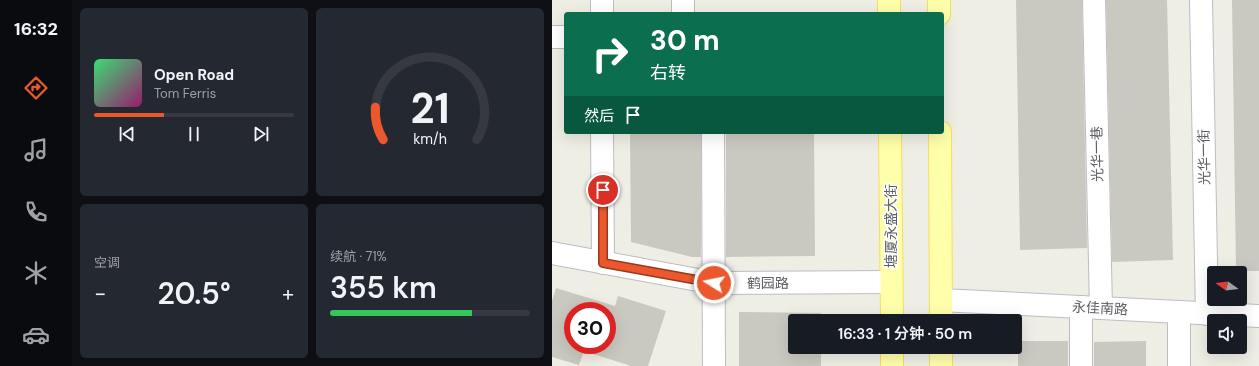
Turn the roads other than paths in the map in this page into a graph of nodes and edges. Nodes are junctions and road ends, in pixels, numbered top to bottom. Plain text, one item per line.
1 (602, 0) edge
2 (683, 0) edge
3 (889, 0) edge
4 (938, 0) edge
5 (1094, 0) edge
6 (1201, 0) edge
7 (602, 12) edge
8 (683, 12) edge
9 (889, 12) edge
10 (939, 12) edge
11 (552, 37) edge
12 (564, 37) edge
13 (602, 134) edge
14 (713, 134) edge
15 (890, 134) edge
16 (940, 134) edge
17 (552, 253) edge
18 (603, 263) junction
19 (891, 282) junction
20 (714, 283) junction
21 (1091, 307) junction
22 (941, 310) edge
23 (1179, 312) junction
24 (892, 314) edge
25 (1207, 314) joint
26 (1247, 316) edge
27 (1259, 316) edge
28 (892, 354) edge
29 (941, 354) edge
30 (714, 366) edge
31 (892, 366) edge
32 (941, 366) edge
33 (1081, 366) edge
34 (1179, 366) edge

1 - 7 street
2 - 8 street
3 - 9 main road
4 - 10 main road
5 - 21 street, 光华一巷
6 - 25 street, 光华一街
11 - 12 street
13 - 18 street
14 - 20 street
15 - 19 main road, 塘厦永盛大街
16 - 22 main road
17 - 18 street, 鹤园路
18 - 20 street, 鹤园路
19 - 20 street, 鹤园路
19 - 24 main road, 塘厦永盛大街
20 - 30 street
21 - 22 street, 永佳南路
21 - 23 street, 永佳南路
21 - 33 street, 光华一巷
23 - 25 street, 永佳南路
23 - 34 street
26 - 27 street, 永佳南路
28 - 31 main road
29 - 32 main road

